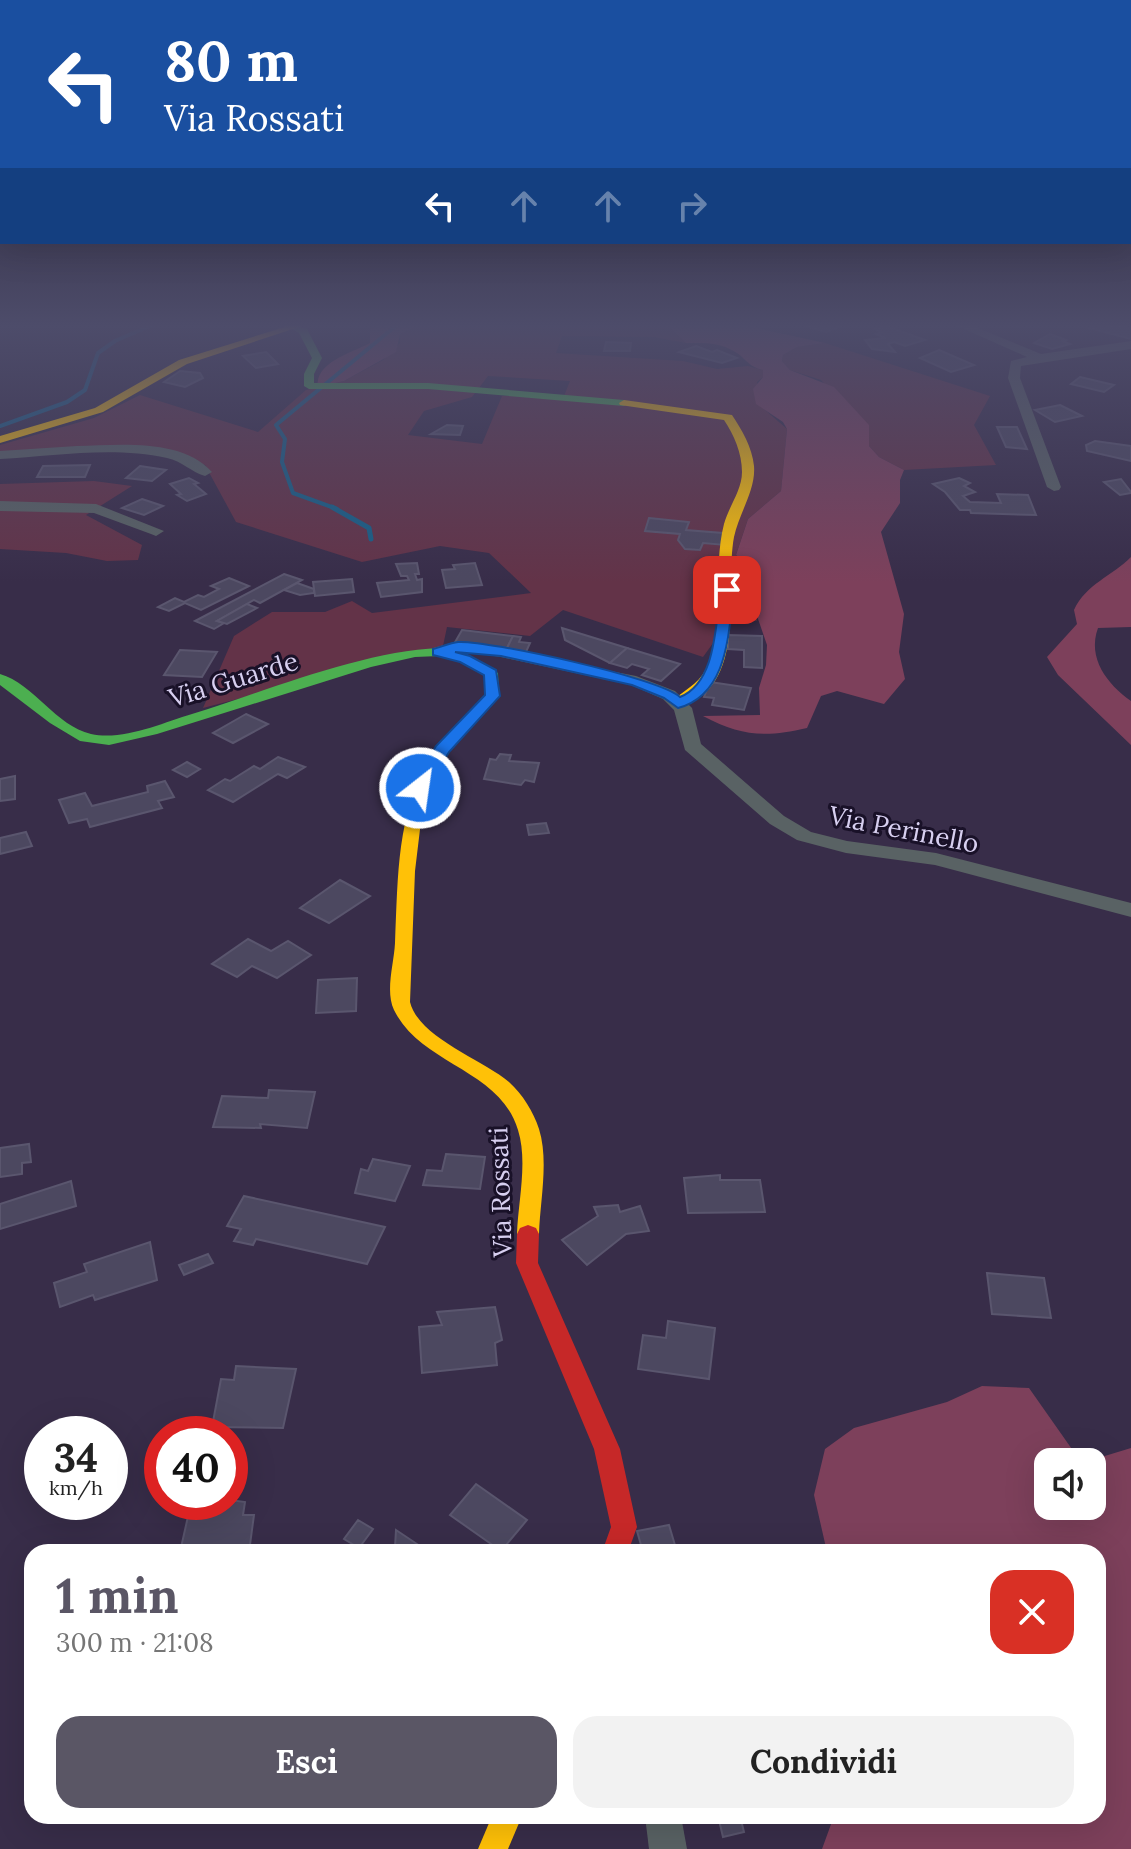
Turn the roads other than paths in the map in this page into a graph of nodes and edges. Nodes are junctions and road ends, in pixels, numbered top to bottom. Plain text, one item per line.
1 (98, 410) edge
2 (692, 410) edge
3 (1026, 410) edge
4 (0, 440) edge
5 (0, 455) edge
6 (205, 472) dead end
7 (1054, 487) dead end
8 (0, 506) edge
9 (156, 531) dead end
10 (434, 652) junction
11 (0, 678) edge
12 (678, 703) junction
13 (1131, 910) edge
14 (618, 1544) edge
15 (504, 1824) edge
16 (664, 1824) edge
17 (493, 1849) edge
18 (668, 1849) edge

1 - 4 street
2 - 12 street
3 - 7 street
5 - 6 street
8 - 9 street
10 - 11 street, Via Guarde
10 - 12 street
10 - 14 street, Via Rossati
12 - 13 street, Via Perinello
15 - 17 street
16 - 18 street

